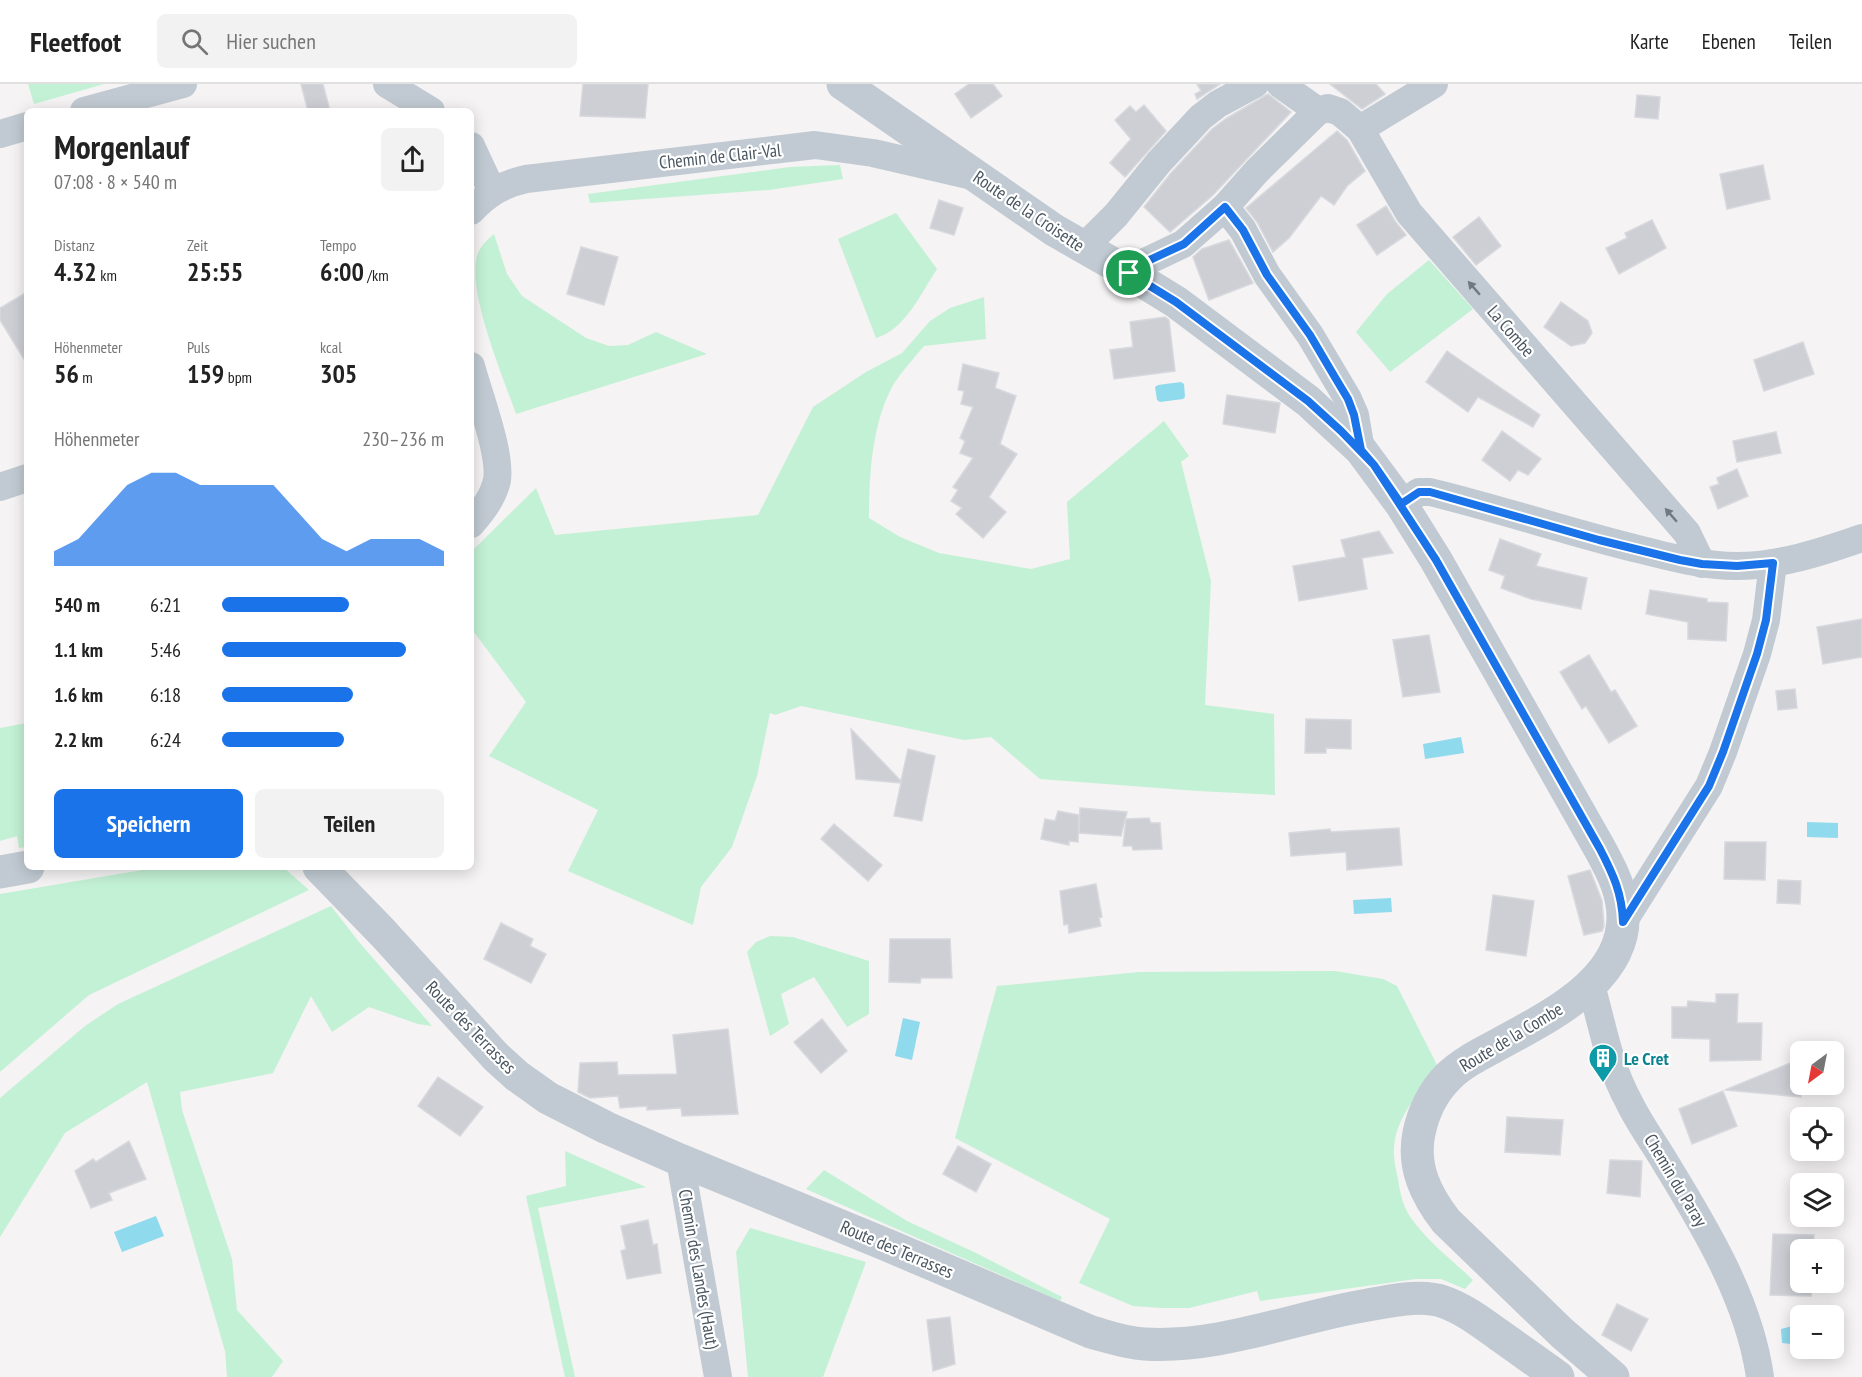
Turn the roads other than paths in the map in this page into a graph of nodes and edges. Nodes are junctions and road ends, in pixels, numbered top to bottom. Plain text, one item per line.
1 (183, 84) edge
2 (387, 84) edge
3 (843, 84) edge
4 (1256, 84) edge
5 (1280, 84) edge
6 (1434, 84) edge
7 (95, 108) edge
8 (426, 108) edge
9 (1318, 111) junction
10 (24, 127) edge
11 (1360, 129) junction
12 (0, 134) edge
13 (474, 152) edge
14 (978, 177) junction
15 (492, 191) junction
16 (1225, 207) junction
17 (474, 209) edge
18 (1083, 248) junction
19 (1129, 273) junction
20 (474, 377) edge
21 (1361, 450) junction
22 (24, 479) edge
23 (0, 487) edge
24 (1401, 504) junction
25 (474, 520) edge
26 (1862, 538) edge
27 (1773, 563) junction
28 (1702, 564) junction
29 (24, 868) edge
30 (322, 870) edge
31 (0, 872) edge
32 (1623, 922) junction
33 (1591, 985) junction
34 (680, 1160) junction
35 (718, 1377) edge
36 (1558, 1377) edge
37 (1613, 1377) edge
38 (1760, 1377) edge

1 - 7 street
2 - 8 street
3 - 14 street, Route de la Croisette
4 - 18 street
5 - 9 street, La Combe
6 - 11 street
9 - 11 street, La Combe
9 - 16 street
10 - 12 street
28 -> 11 street, La Combe
13 - 15 street
14 - 15 street, Chemin de Clair-Val
14 - 18 street, Route de la Croisette
15 - 17 street, Chemin de Clair-Val
16 - 19 street
16 - 21 street
18 - 19 street, Route de la Croisette
19 - 21 street, Route de la Croisette
20 - 25 street
21 - 24 street, Route de la Croisette
22 - 23 street
24 - 28 street
24 - 32 street, Route de la Combe
26 - 27 street
27 - 28 street
27 - 32 street
29 - 31 street
30 - 34 street, Route des Terrasses
32 - 33 street, Route de la Combe
33 - 37 street, Route de la Combe
33 - 38 street, Chemin du Paray
34 - 35 street, Chemin des Landes (Haut)
34 - 36 street, Route des Terrasses

